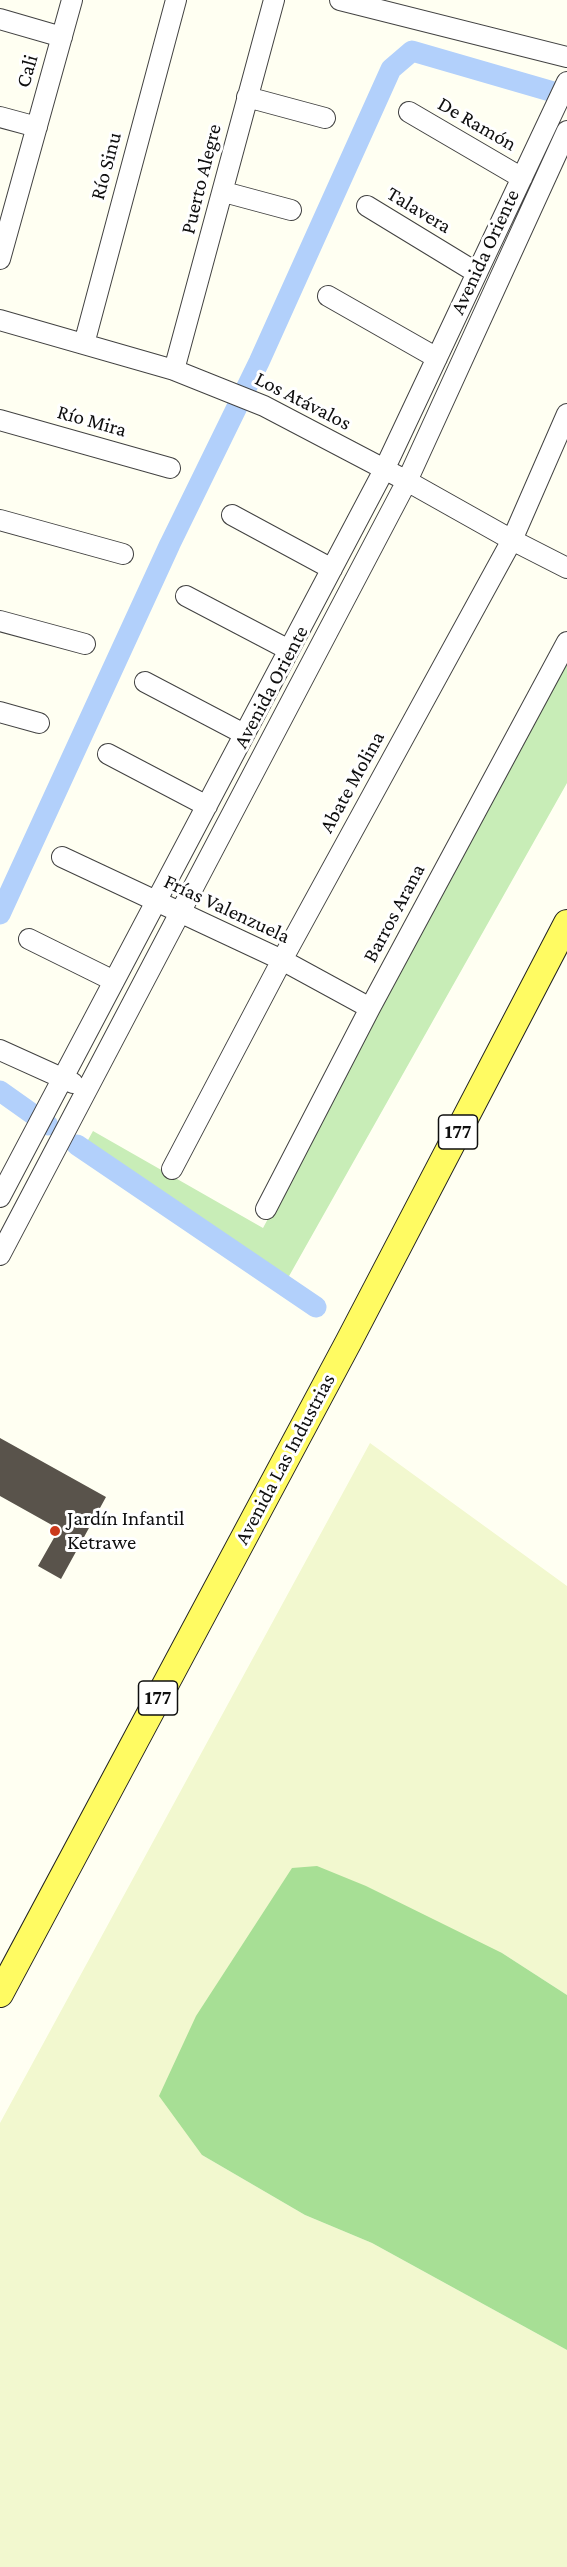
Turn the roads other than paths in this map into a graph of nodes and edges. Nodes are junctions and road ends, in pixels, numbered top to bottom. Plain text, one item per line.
1 (72, 0) edge
2 (176, 0) edge
3 (274, 0) edge
4 (340, 0) edge
5 (0, 19) edge
6 (62, 37) junction
7 (567, 57) edge
8 (567, 82) edge
9 (247, 97) junction
10 (409, 112) dead end
11 (0, 117) edge
12 (325, 118) dead end
13 (37, 127) junction
14 (567, 131) edge
15 (561, 159) edge
16 (522, 178) junction
17 (224, 192) junction
18 (367, 206) dead end
19 (291, 210) dead end
20 (5, 220) edge
21 (0, 260) edge
22 (477, 273) junction
23 (328, 296) dead end
24 (0, 320) edge
25 (84, 344) junction
26 (437, 358) junction
27 (174, 370) junction
28 (567, 414) edge
29 (0, 420) edge
30 (170, 468) dead end
31 (384, 470) junction
32 (407, 481) junction
33 (231, 515) dead end
34 (0, 520) edge
35 (512, 540) junction
36 (123, 554) dead end
37 (567, 568) edge
38 (332, 569) junction
39 (186, 596) dead end
40 (0, 621) edge
41 (567, 642) edge
42 (85, 644) dead end
43 (289, 650) junction
44 (145, 682) dead end
45 (0, 712) edge
46 (39, 723) dead end
47 (244, 734) junction
48 (108, 754) dead end
49 (207, 806) junction
50 (62, 857) dead end
51 (155, 902) junction
52 (180, 911) junction
53 (567, 923) edge
54 (29, 939) dead end
55 (282, 960) junction
56 (114, 981) junction
57 (370, 1008) junction
58 (0, 1050) edge
59 (63, 1077) junction
60 (86, 1090) junction
61 (172, 1169) dead end
62 (0, 1197) edge
63 (266, 1209) dead end
64 (0, 1255) edge
65 (0, 1994) edge

1 - 6 street, Cali
2 - 25 street, Río Sinu
3 - 9 street, Puerto Alegre
4 - 7 street
5 - 6 street
6 - 13 street, Cali
8 - 16 street, Avenida Oriente
9 - 12 street
9 - 17 street, Puerto Alegre
10 - 16 street, De Ramón
11 - 13 street
13 - 20 street, Cali
14 - 15 street, Avenida Oriente
15 - 32 street, Avenida Oriente
16 - 22 street, Avenida Oriente
17 - 19 street
17 - 27 street, Puerto Alegre
18 - 22 street, Talavera
20 - 21 street, Cali
22 - 26 street, Avenida Oriente
23 - 26 street
24 - 25 street, Los Atávalos
25 - 27 street, Los Atávalos
26 - 31 street, Avenida Oriente
27 - 31 street, Los Atávalos
28 - 35 street, Abate Molina
29 - 30 street, Río Mira
31 - 32 street, Los Atávalos
31 - 38 street, Avenida Oriente
32 - 35 street, Los Atávalos
32 - 52 street, Avenida Oriente
33 - 38 street
34 - 36 street
35 - 37 street, Los Atávalos
35 - 55 street, Abate Molina
38 - 43 street, Avenida Oriente
39 - 43 street
40 - 42 street
41 - 57 street, Barros Arana
43 - 47 street, Avenida Oriente
44 - 47 street
45 - 46 street
47 - 49 street, Avenida Oriente
48 - 49 street
49 - 51 street, Avenida Oriente
50 - 51 street, Frías Valenzuela
51 - 52 street, Frías Valenzuela
51 - 56 street, Avenida Oriente
52 - 55 street, Frías Valenzuela
52 - 60 street, Avenida Oriente
53 - 65 main road, Avenida Las Industrias / 177
54 - 56 street
55 - 57 street, Frías Valenzuela
55 - 61 street, Abate Molina
56 - 59 street, Avenida Oriente
57 - 63 street, Barros Arana
58 - 59 street
59 - 60 street
59 - 62 street, Avenida Oriente
60 - 64 street, Avenida Oriente

